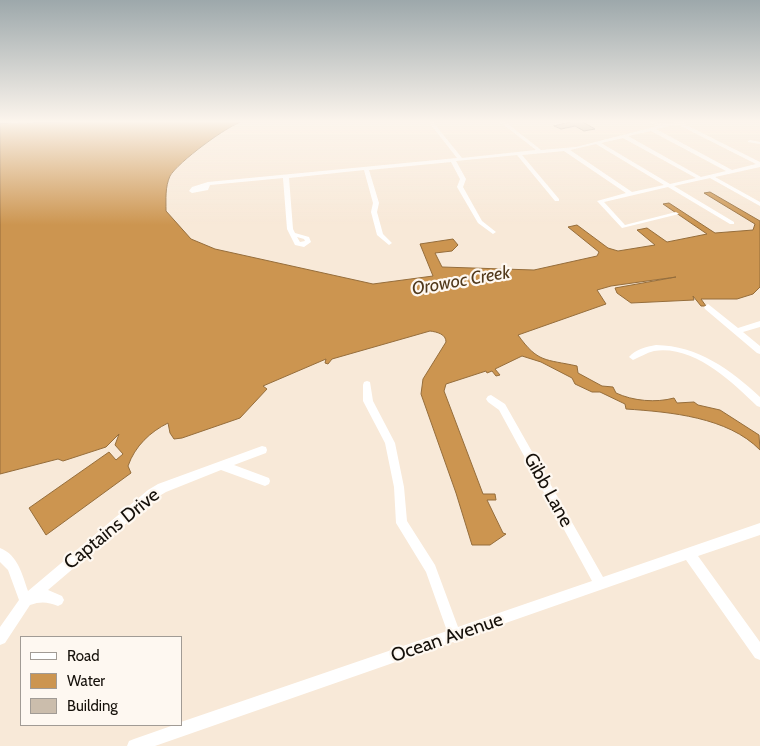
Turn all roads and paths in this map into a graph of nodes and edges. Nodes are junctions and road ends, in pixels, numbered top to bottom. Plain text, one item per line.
1 (458, 156) edge
2 (501, 156) edge
3 (520, 156) edge
4 (575, 156) edge
5 (619, 156) edge
6 (660, 156) edge
7 (702, 156) edge
8 (745, 156) edge
9 (453, 160) junction
10 (461, 160) junction
11 (760, 164) edge
12 (366, 169) junction
13 (732, 172) junction
14 (710, 176) junction
15 (286, 177) junction
16 (700, 178) junction
17 (208, 184) dead end
18 (668, 186) junction
19 (631, 194) junction
20 (557, 200) dead end
21 (759, 207) edge
22 (676, 214) dead end
23 (732, 223) dead end
24 (493, 232) dead end
25 (293, 234) dead end
26 (389, 243) dead end
27 (708, 307) dead end
28 (760, 324) edge
29 (736, 331) junction
30 (760, 351) edge
31 (634, 356) dead end
32 (367, 385) dead end
33 (491, 400) dead end
34 (760, 403) edge
35 (262, 450) dead end
36 (222, 466) junction
37 (265, 482) dead end
38 (760, 529) edge
39 (0, 554) edge
40 (690, 554) junction
41 (601, 585) junction
42 (58, 600) dead end
43 (26, 601) junction
44 (454, 636) junction
45 (0, 638) edge
46 (760, 653) edge
47 (134, 746) edge

1 - 10 street
2 - 10 street
3 - 20 street
4 - 19 street
5 - 18 street
6 - 16 street
7 - 13 street
8 - 11 street
9 - 10 street
9 - 12 street
9 - 24 street
11 - 13 street
12 - 15 street
12 - 26 street
13 - 14 street
14 - 16 street
14 - 21 street
15 - 17 street
15 - 25 street
16 - 18 street
18 - 19 street
18 - 23 street
19 - 22 street
27 - 29 street
28 - 29 street
29 - 30 street
31 - 34 street
32 - 44 street
33 - 41 street, Gibb Lane
35 - 36 street, Captains Drive
36 - 37 street
36 - 43 street, Captains Drive
38 - 40 street, Ocean Avenue
39 - 43 street
40 - 41 street, Ocean Avenue
40 - 46 street
41 - 44 street, Ocean Avenue
42 - 43 street
43 - 45 street, Captains Drive
44 - 47 street, Ocean Avenue

